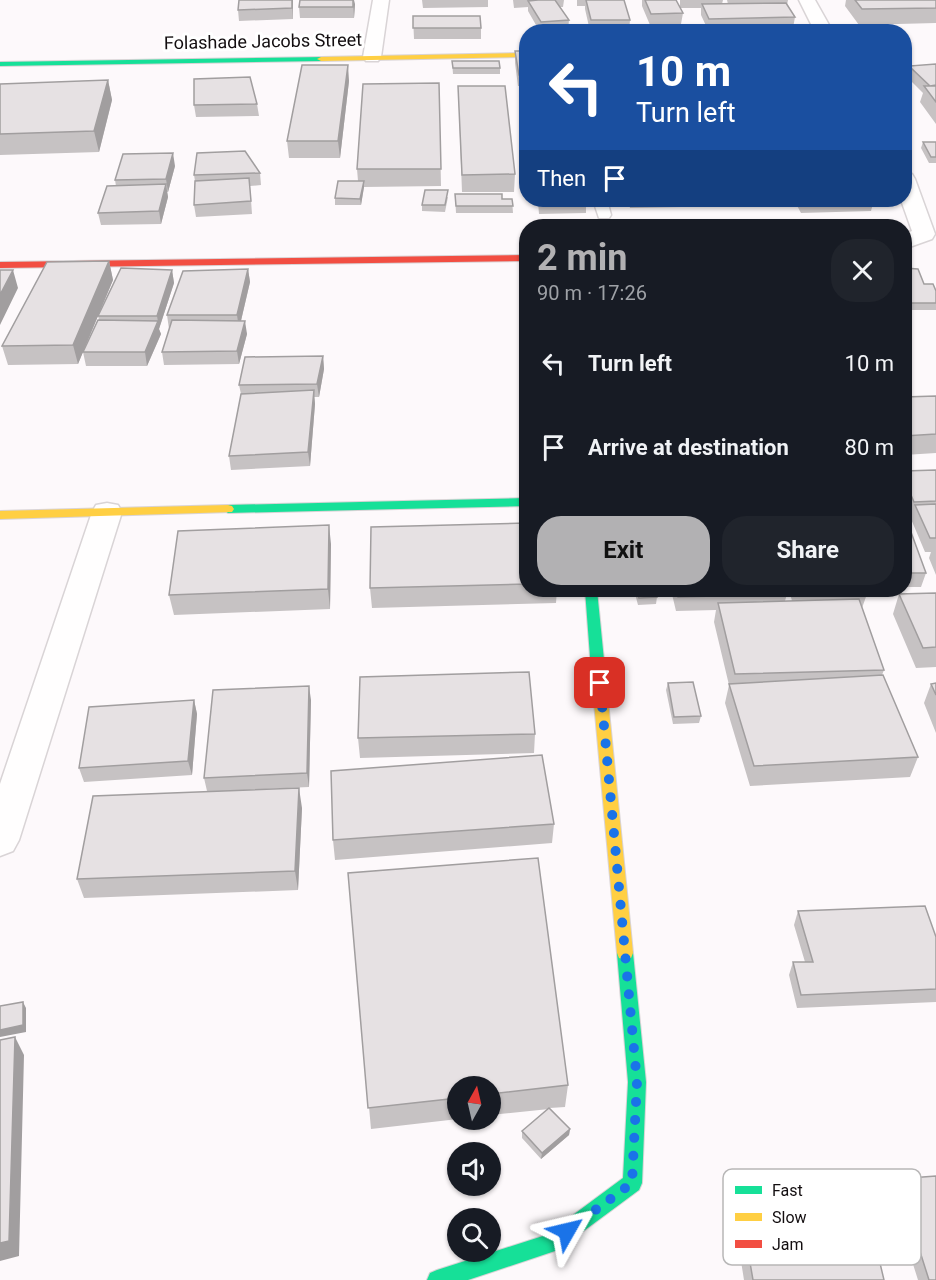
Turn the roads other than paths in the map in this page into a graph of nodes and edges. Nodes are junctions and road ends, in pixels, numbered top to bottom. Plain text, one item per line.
1 (381, 0) edge
2 (807, 0) edge
3 (820, 24) edge
4 (519, 55) edge
5 (372, 57) junction
6 (0, 64) edge
7 (602, 207) edge
8 (604, 215) dead end
9 (914, 238) edge
10 (936, 256) edge
11 (519, 258) edge
12 (0, 265) edge
13 (519, 502) edge
14 (107, 512) junction
15 (0, 515) edge
16 (592, 597) edge
17 (0, 840) edge
18 (437, 1280) edge

1 - 5 street
2 - 3 street
4 - 5 street, Folashade Jacobs Street
5 - 6 street, Folashade Jacobs Street
7 - 8 lane
9 - 10 street
11 - 12 street
13 - 14 street
14 - 15 street
14 - 17 street
16 - 18 street

